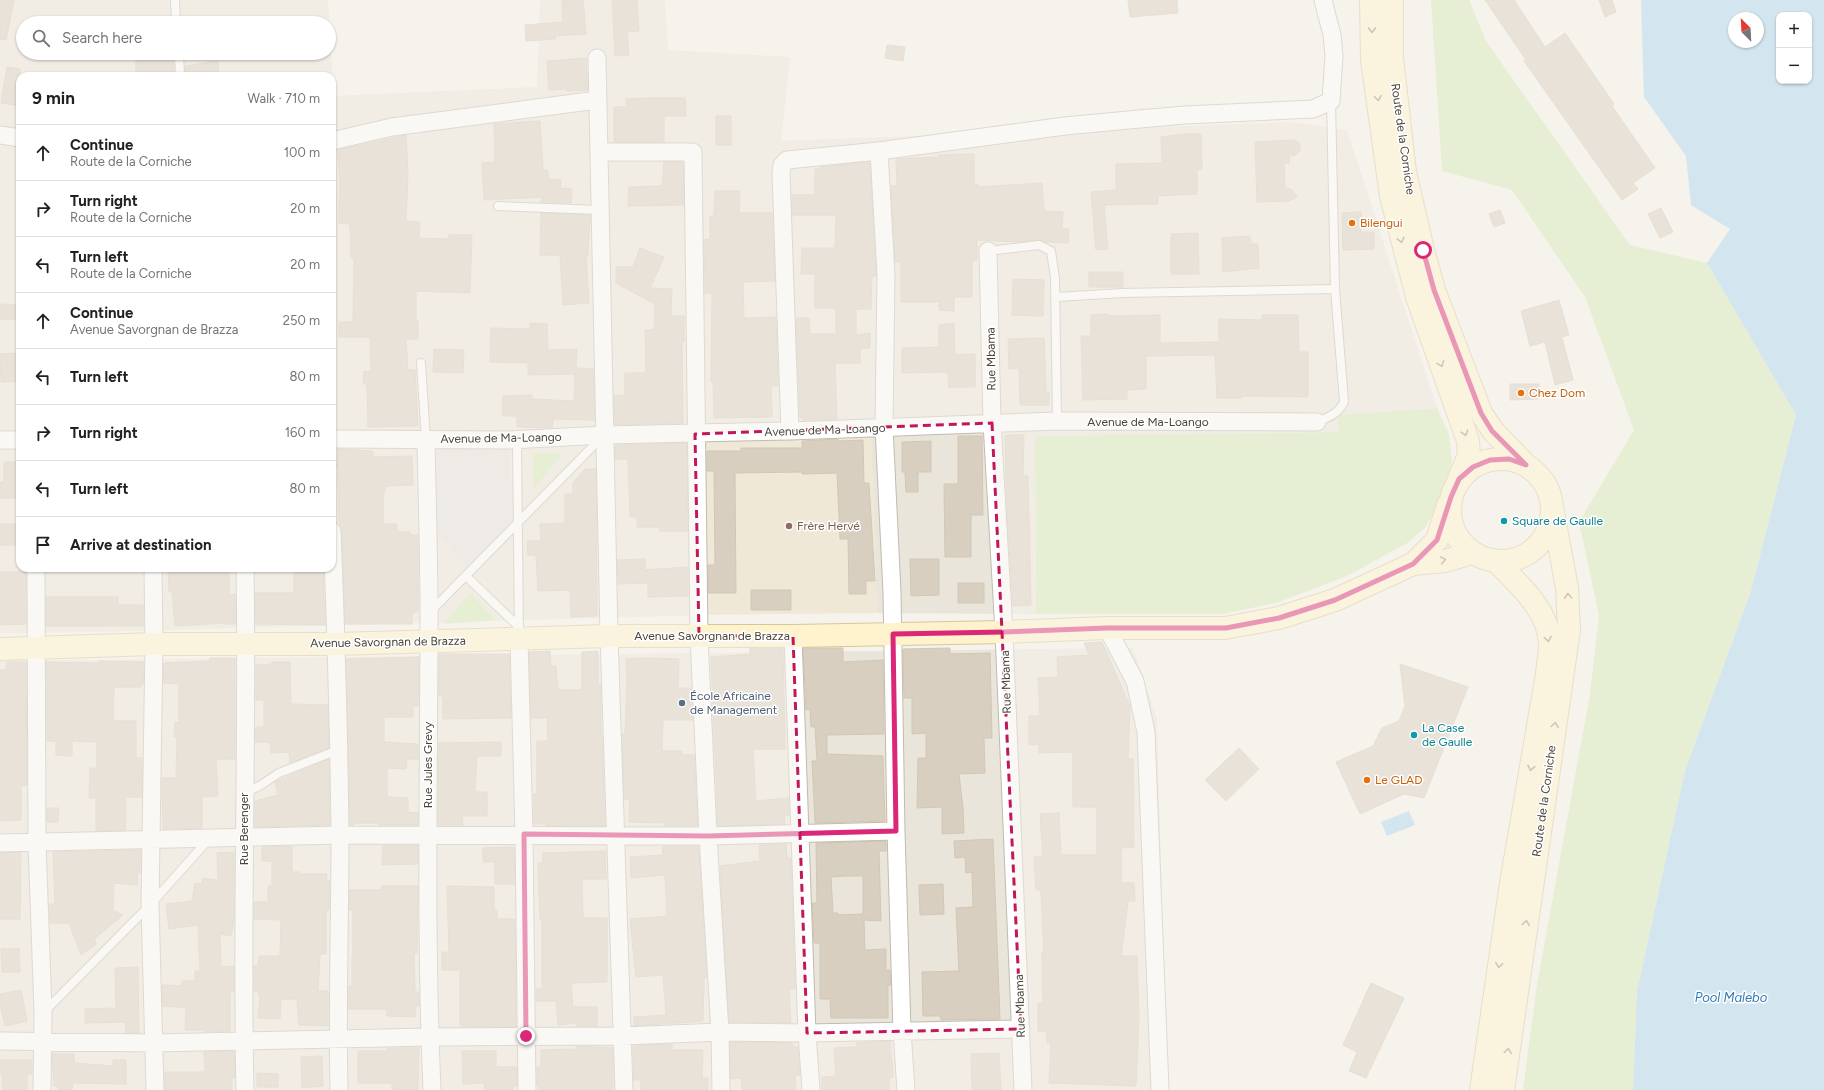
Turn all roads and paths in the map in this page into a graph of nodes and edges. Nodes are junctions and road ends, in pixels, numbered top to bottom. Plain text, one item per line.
1 (175, 0) edge
2 (1324, 0) edge
3 (1371, 0) edge
4 (1392, 0) edge
5 (176, 16) edge
6 (597, 58) dead end
7 (1382, 59) junction
8 (179, 60) edge
9 (180, 72) edge
10 (597, 100) junction
11 (1331, 101) junction
12 (0, 135) edge
13 (16, 137) edge
14 (336, 140) edge
15 (879, 151) junction
16 (599, 152) junction
17 (498, 206) dead end
18 (599, 210) junction
19 (988, 251) joint
20 (1335, 289) junction
21 (1056, 297) junction
22 (421, 363) dead end
23 (1057, 421) junction
24 (1317, 422) joint
25 (992, 423) junction
26 (884, 427) junction
27 (790, 431) junction
28 (695, 434) junction
29 (604, 435) junction
30 (336, 439) edge
31 (426, 439) junction
32 (517, 439) junction
33 (0, 440) edge
34 (16, 440) edge
35 (1526, 465) junction
36 (1455, 488) junction
37 (1553, 512) junction
38 (518, 522) junction
39 (1472, 553) junction
40 (1497, 562) junction
41 (1413, 564) junction
42 (36, 572) edge
43 (153, 572) edge
44 (245, 572) edge
45 (333, 572) edge
46 (466, 576) junction
47 (429, 612) junction
48 (1107, 628) junction
49 (1004, 632) junction
50 (519, 633) junction
51 (893, 634) junction
52 (609, 636) junction
53 (699, 636) junction
54 (793, 636) junction
55 (429, 640) junction
56 (154, 644) junction
57 (246, 644) junction
58 (336, 644) junction
59 (37, 648) junction
60 (0, 649) edge
61 (338, 750) junction
62 (244, 794) junction
63 (896, 831) junction
64 (800, 833) junction
65 (524, 834) junction
66 (340, 835) junction
67 (428, 835) junction
68 (616, 835) junction
69 (708, 836) junction
70 (210, 838) junction
71 (245, 838) junction
72 (152, 839) junction
73 (37, 842) junction
74 (0, 843) edge
75 (150, 905) junction
76 (43, 1012) junction
77 (1021, 1029) junction
78 (902, 1031) junction
79 (720, 1032) junction
80 (807, 1033) junction
81 (526, 1036) junction
82 (622, 1036) junction
83 (430, 1037) junction
84 (338, 1039) junction
85 (244, 1040) junction
86 (0, 1041) edge
87 (43, 1042) junction
88 (154, 1043) junction
89 (42, 1090) edge
90 (155, 1090) edge
91 (245, 1090) edge
92 (340, 1090) edge
93 (432, 1090) edge
94 (527, 1090) edge
95 (624, 1090) edge
96 (721, 1090) edge
97 (811, 1090) edge
98 (906, 1090) edge
99 (1023, 1090) edge
100 (1160, 1090) edge
101 (1481, 1090) edge
102 (1503, 1090) edge

1 - 5 lane
2 - 11 street
3 -> 7 main road, Route de la Corniche
4 - 7 main road, Route de la Corniche
6 - 10 street
7 - 35 main road, Route de la Corniche
7 -> 36 main road, Route de la Corniche
8 - 9 lane
10 - 14 street
10 - 16 street
11 - 15 street
11 - 20 lane
12 - 13 street
15 - 26 street
15 - 27 street
16 - 18 street
16 - 28 street
17 - 18 lane
18 - 29 street
19 - 21 lane
19 - 25 street, Rue Mbama
20 - 21 lane
20 - 24 lane
21 - 23 lane
22 - 31 lane
23 - 24 street, Avenue de Ma-Loango
23 - 25 street, Avenue de Ma-Loango
25 - 26 street, Avenue de Ma-Loango
25 - 49 street, Rue Mbama
26 - 27 street, Avenue de Ma-Loango
26 - 51 street
27 - 28 street, Avenue de Ma-Loango
28 - 29 street, Avenue de Ma-Loango
28 - 53 street
29 - 32 street, Avenue de Ma-Loango
29 - 38 lane
29 - 52 street
30 - 31 street, Avenue de Ma-Loango
31 - 32 street, Avenue de Ma-Loango
31 - 47 street, Rue Jules Grevy
32 - 38 lane
33 - 34 street
35 - 36 main road, Route de la Corniche
35 - 37 main road, Route de la Corniche
36 - 39 main road, Route de la Corniche
36 - 41 main road, Avenue Savorgnan de Brazza
37 - 40 main road, Route de la Corniche
102 -> 37 main road, Route de la Corniche
38 - 46 lane
38 - 50 lane
39 - 40 main road, Route de la Corniche
41 -> 39 main road, Avenue Savorgnan de Brazza
40 -> 101 main road, Route de la Corniche
41 - 48 main road, Avenue Savorgnan de Brazza
42 - 59 street
43 - 56 street
44 - 57 street, Rue Berenger
45 - 58 street
46 - 47 lane
46 - 50 lane
47 - 55 street, Rue Jules Grevy
48 - 49 main road, Avenue Savorgnan de Brazza
48 - 100 street
49 - 51 main road, Avenue Savorgnan de Brazza
49 - 77 street, Rue Mbama
50 - 52 main road, Avenue Savorgnan de Brazza
50 - 55 main road, Avenue Savorgnan de Brazza
50 - 65 street
51 - 54 main road, Avenue Savorgnan de Brazza
51 - 63 street
52 - 53 main road, Avenue Savorgnan de Brazza
52 - 68 street
53 - 54 main road, Avenue Savorgnan de Brazza
53 - 69 street
54 - 64 street
55 - 58 main road, Avenue Savorgnan de Brazza
55 - 67 street, Rue Jules Grevy
56 - 57 main road, Avenue Savorgnan de Brazza
56 - 59 main road, Avenue Savorgnan de Brazza
56 - 72 street
57 - 58 main road, Avenue Savorgnan de Brazza
57 - 62 street, Rue Berenger
58 - 61 street
59 - 60 main road, Avenue Savorgnan de Brazza
59 - 73 street
61 - 62 lane
61 - 66 street
62 - 71 street, Rue Berenger
63 - 64 street
63 - 78 street
64 - 69 street
64 - 80 street
65 - 67 street
65 - 68 street
65 - 81 street
66 - 67 street
66 - 71 street
66 - 84 street
67 - 83 street, Rue Jules Grevy
68 - 69 street
68 - 82 street
69 - 79 street
70 - 71 street
70 - 72 street
70 - 75 lane
71 - 85 street, Rue Berenger
72 - 73 street
72 - 75 street
73 - 74 street
73 - 76 street
75 - 76 lane
75 - 88 street
76 - 87 street
77 - 78 street
77 - 99 street, Rue Mbama
78 - 80 street
78 - 98 street
79 - 80 street
79 - 82 street
79 - 96 street
80 - 97 street
81 - 82 street
81 - 83 street
81 - 94 street
82 - 95 street
83 - 84 street
83 - 93 street, Rue Jules Grevy
84 - 85 street
84 - 92 street
85 - 88 street
85 - 91 street, Rue Berenger
86 - 87 street
87 - 88 street
87 - 89 street
88 - 90 street

